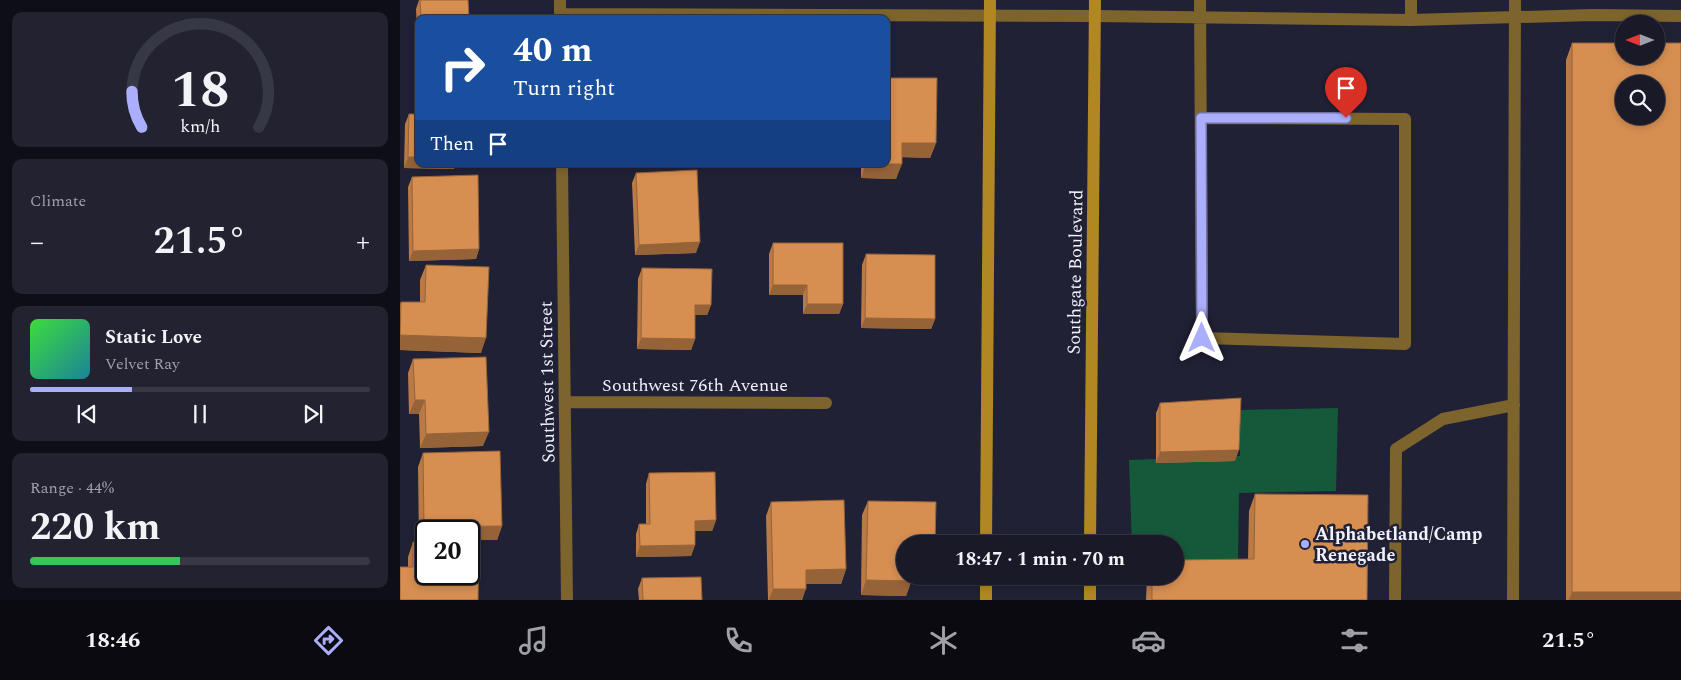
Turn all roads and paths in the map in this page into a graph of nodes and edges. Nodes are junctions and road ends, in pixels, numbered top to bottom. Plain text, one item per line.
1 (560, 0) edge
2 (990, 0) edge
3 (1095, 0) edge
4 (1200, 0) edge
5 (1411, 0) edge
6 (1515, 0) edge
7 (560, 15) edge
8 (890, 16) edge
9 (989, 16) junction
10 (1095, 16) junction
11 (1681, 16) edge
12 (1515, 17) junction
13 (1200, 18) junction
14 (1411, 20) junction
15 (1201, 118) junction
16 (562, 167) edge
17 (565, 402) junction
18 (826, 403) dead end
19 (1514, 405) junction
20 (986, 535) edge
21 (1090, 535) edge
22 (986, 585) edge
23 (1090, 585) edge
24 (567, 600) edge
25 (986, 600) edge
26 (1090, 600) edge
27 (1395, 600) edge
28 (1513, 600) edge

1 - 7 street
2 - 9 main road
3 - 10 main road, Southgate Boulevard
4 - 13 street
5 - 14 street
6 - 12 street
8 - 9 street
9 - 10 street
9 - 20 main road
10 - 13 street
10 - 21 main road, Southgate Boulevard
11 - 12 street
12 - 14 street
12 - 19 street
13 - 14 street
13 - 15 street
15 - 15 street
16 - 17 street, Southwest 1st Street
17 - 18 street, Southwest 76th Avenue
17 - 24 street, Southwest 1st Street
19 - 27 street
19 - 28 street
22 - 25 main road
23 - 26 main road

